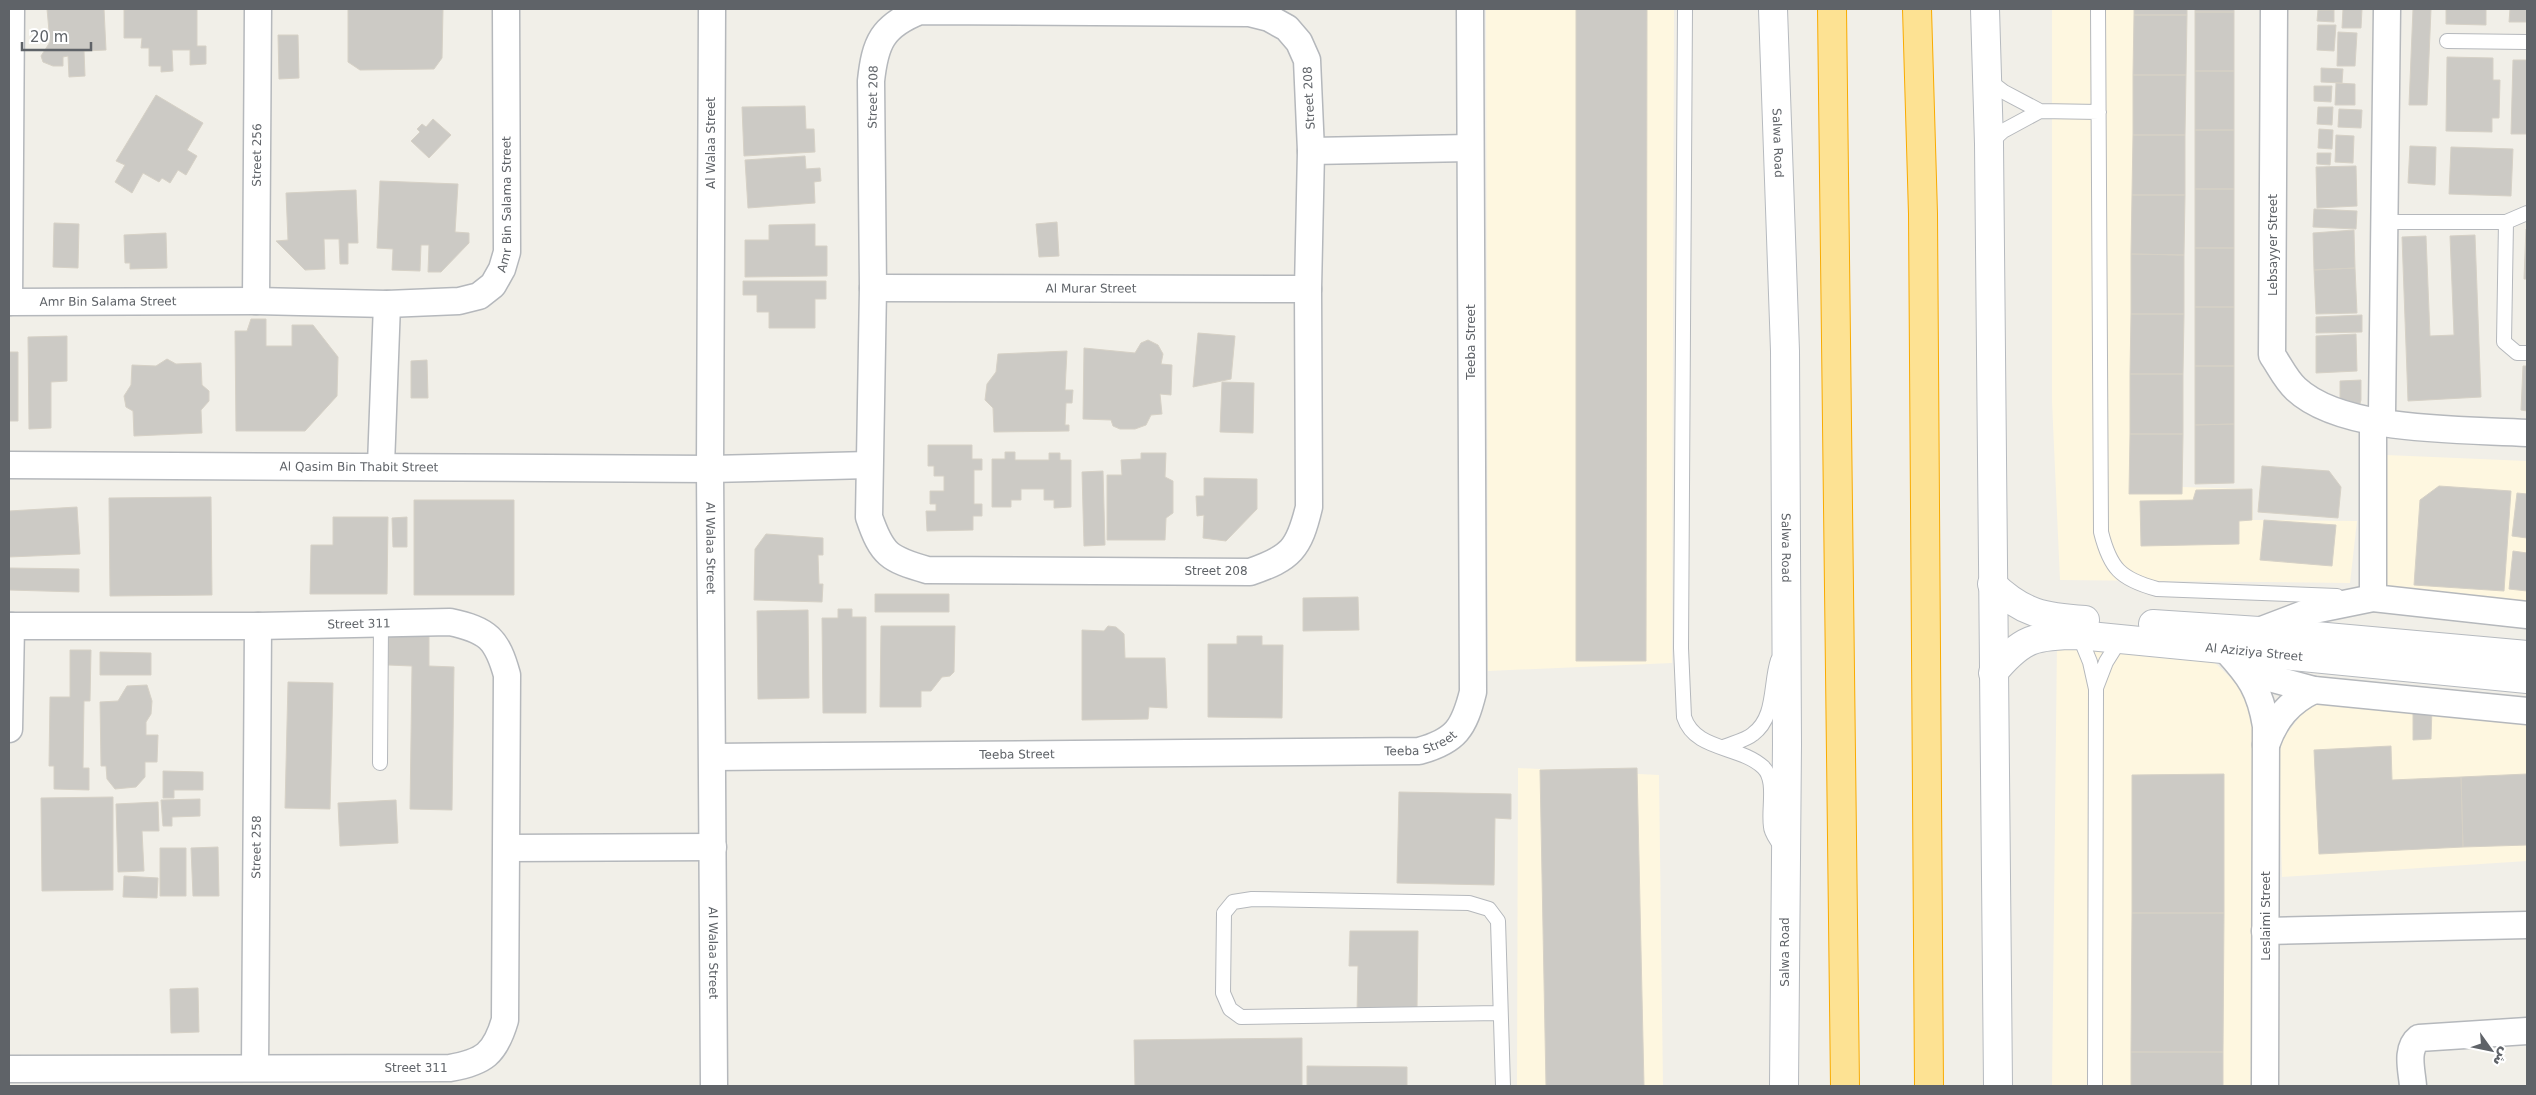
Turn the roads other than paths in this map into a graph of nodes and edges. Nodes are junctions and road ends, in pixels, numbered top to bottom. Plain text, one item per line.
1 (11, 9) edge
2 (258, 9) edge
3 (506, 9) edge
4 (712, 9) edge
5 (1470, 9) edge
6 (1686, 9) edge
7 (1773, 9) edge
8 (1832, 9) edge
9 (1917, 9) edge
10 (1985, 9) edge
11 (2098, 9) edge
12 (2274, 9) edge
13 (2387, 9) edge
14 (2447, 40) dead end
15 (2527, 42) edge
16 (1988, 79) junction
17 (2040, 111) junction
18 (2099, 112) junction
19 (1989, 144) junction
20 (1470, 148) junction
21 (1311, 151) junction
22 (2527, 213) edge
23 (2384, 222) junction
24 (2506, 222) junction
25 (873, 288) junction
26 (1308, 289) junction
27 (256, 301) junction
28 (9, 302) edge
29 (387, 304) junction
30 (2527, 353) edge
31 (2373, 423) junction
32 (2527, 433) edge
33 (9, 465) edge
34 (381, 465) junction
35 (869, 465) junction
36 (710, 469) junction
37 (1992, 584) junction
38 (2373, 598) junction
39 (2527, 615) edge
40 (381, 624) junction
41 (10, 626) edge
42 (258, 626) junction
43 (2259, 631) junction
44 (1786, 634) junction
45 (2079, 635) junction
46 (2121, 638) junction
47 (2226, 650) junction
48 (2527, 655) edge
49 (2247, 672) junction
50 (1993, 673) junction
51 (2527, 679) edge
52 (2096, 689) junction
53 (2314, 690) junction
54 (2527, 711) edge
55 (9, 729) edge
56 (2266, 746) junction
57 (1724, 747) junction
58 (713, 757) junction
59 (380, 763) dead end
60 (713, 847) junction
61 (507, 848) junction
62 (1786, 857) junction
63 (2527, 925) edge
64 (2266, 931) junction
65 (1500, 1013) junction
66 (2527, 1032) edge
67 (255, 1068) junction
68 (9, 1069) edge
69 (130, 1078) edge
70 (714, 1086) edge
71 (1502, 1086) edge
72 (1784, 1086) edge
73 (1845, 1086) edge
74 (1929, 1086) edge
75 (1998, 1086) edge
76 (2095, 1086) edge
77 (2265, 1086) edge
78 (2413, 1086) edge

1 - 28 street
2 - 27 street, Street 256
3 - 29 street, Amr Bin Salama Street
4 - 36 street, Al Walaa Street
5 - 20 street, Teeba Street
6 - 57 lane
7 - 44 main road, Salwa Road
8 - 73 highway
9 - 74 highway
10 - 16 main road
11 - 18 lane
12 - 31 street, Lebsayyer Street
13 - 23 street
14 - 15 lane
16 - 17 lane
16 - 19 main road
17 - 18 lane
17 - 19 lane
18 - 38 lane
19 - 37 main road
20 - 21 street
20 - 58 street, Teeba Street
21 - 25 street, Street 208
21 - 26 street, Street 208
22 - 24 lane
23 - 24 lane
23 - 31 street
24 - 30 lane
25 - 26 street, Al Murar Street
25 - 35 street, Street 208
26 - 35 street, Street 208
27 - 28 street, Amr Bin Salama Street
27 - 29 street, Amr Bin Salama Street
29 - 34 street
31 - 32 street, Lebsayyer Street
31 - 38 street
33 - 34 street, Al Qasim Bin Thabit Street
34 - 36 street, Al Qasim Bin Thabit Street
35 - 36 street
36 - 58 street, Al Walaa Street
37 - 43 main road, Al Aziziya Street
37 - 50 main road
38 - 39 street, Al Aziziya Street
38 - 43 street, Al Aziziya Street
40 - 42 street, Street 311
40 - 59 lane
40 - 61 street, Street 311
41 - 42 street, Street 311
41 - 55 street
42 - 67 street, Street 258
43 - 48 main road, Al Aziziya Street
44 - 57 lane
44 - 62 main road, Salwa Road
45 - 46 main road, Al Aziziya Street
45 - 50 main road, Al Aziziya Street
45 - 52 lane
46 - 47 main road, Al Aziziya Street
46 - 52 lane
47 - 49 street, Leslaimi Street
47 - 51 main road, Al Aziziya Street
49 - 53 street, Al Aziziya Street
49 - 56 street, Leslaimi Street
50 - 75 main road
52 - 76 lane
53 - 54 street, Al Aziziya Street
53 - 56 street, Leslaimi Street
56 - 64 street, Leslaimi Street
57 - 62 lane
58 - 60 street, Al Walaa Street
60 - 61 street
60 - 70 street, Al Walaa Street
61 - 67 street, Street 311
62 - 72 main road, Salwa Road
63 - 64 street
64 - 77 street, Leslaimi Street
65 - 65 lane
65 - 71 lane
66 - 78 street
67 - 69 street, Street 311
68 - 69 street, Street 311

